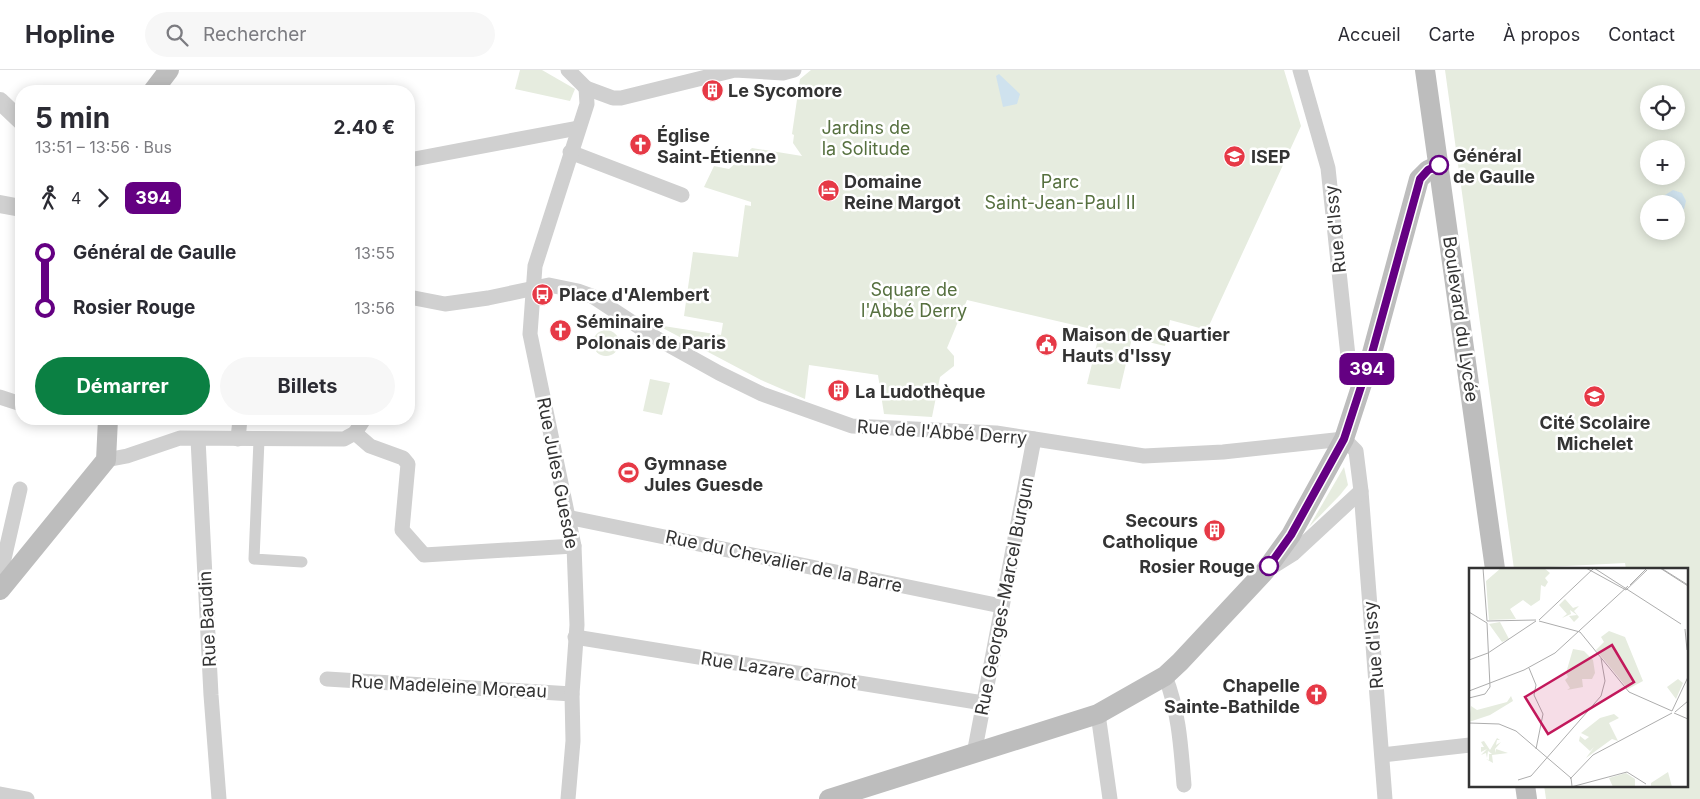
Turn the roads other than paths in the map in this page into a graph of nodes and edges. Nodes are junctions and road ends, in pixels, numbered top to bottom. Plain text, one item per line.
1 (169, 70) edge
2 (568, 70) edge
3 (794, 70) edge
4 (1300, 70) edge
5 (1425, 70) edge
6 (158, 85) edge
7 (586, 88) junction
8 (0, 101) edge
9 (15, 115) edge
10 (578, 128) junction
11 (570, 152) junction
12 (415, 159) edge
13 (1439, 165) junction
14 (682, 196) dead end
15 (0, 204) edge
16 (15, 207) edge
17 (532, 288) junction
18 (415, 298) edge
19 (1360, 390) junction
20 (0, 397) edge
21 (15, 402) edge
22 (108, 425) edge
23 (239, 425) edge
24 (360, 425) edge
25 (355, 433) junction
26 (198, 439) junction
27 (238, 439) junction
28 (1034, 439) junction
29 (1344, 439) junction
30 (260, 440) junction
31 (106, 460) junction
32 (20, 489) dead end
33 (1361, 491) junction
34 (568, 517) junction
35 (574, 546) junction
36 (302, 562) dead end
37 (1495, 568) edge
38 (1265, 571) junction
39 (2, 586) edge
40 (1001, 606) junction
41 (575, 636) junction
42 (1165, 676) junction
43 (327, 679) dead end
44 (572, 694) junction
45 (983, 703) junction
46 (1098, 714) junction
47 (1469, 745) edge
48 (974, 754) junction
49 (1382, 755) junction
50 (1184, 785) dead end
51 (1525, 786) edge
52 (0, 794) edge
53 (27, 799) edge
54 (219, 799) edge
55 (568, 799) edge
56 (829, 799) edge
57 (1110, 799) edge
58 (1385, 799) edge
59 (1527, 799) edge

1 - 6 main road
2 - 7 street
3 - 7 street
4 - 19 street, Rue d'Issy
5 - 13 main road, Boulevard du Lycée
7 - 10 street, Rue Jules Guesde
8 - 9 street
10 - 11 street, Rue Jules Guesde
10 - 12 street
11 - 14 street
11 - 17 street, Rue Jules Guesde
13 - 19 main road
13 - 37 main road, Boulevard du Lycée
15 - 16 street
17 - 18 street, Rue de l'Abbé Derry
17 - 28 street, Rue de l'Abbé Derry
17 - 34 street, Rue Jules Guesde
19 - 29 main road
20 - 21 street
22 - 31 main road
23 - 27 street
24 - 25 street
25 - 30 street
25 - 35 street
26 - 27 street
26 - 31 street
26 - 54 street, Rue Baudin
27 - 30 street
28 - 29 street, Rue de l'Abbé Derry
28 - 40 street, Rue Georges-Marcel Burgun
29 - 33 street, Rue d'Issy
29 - 38 main road
30 - 36 street
31 - 39 main road
32 - 39 street
33 - 38 street
33 - 49 street, Rue d'Issy
34 - 35 street, Rue Jules Guesde
34 - 40 street, Rue du Chevalier de la Barre
35 - 41 street, Rue Jules Guesde
38 - 42 main road
40 - 45 street, Rue Georges-Marcel Burgun
41 - 44 street, Rue Jules Guesde
41 - 45 street, Rue Lazare Carnot
42 - 46 main road
42 - 50 street
43 - 44 street, Rue Madeleine Moreau
44 - 55 street, Rue Jules Guesde
45 - 48 street, Rue Georges-Marcel Burgun
46 - 48 main road
46 - 57 street
47 - 49 street
48 - 56 main road
49 - 58 street, Rue d'Issy
51 - 59 main road
52 - 53 street

